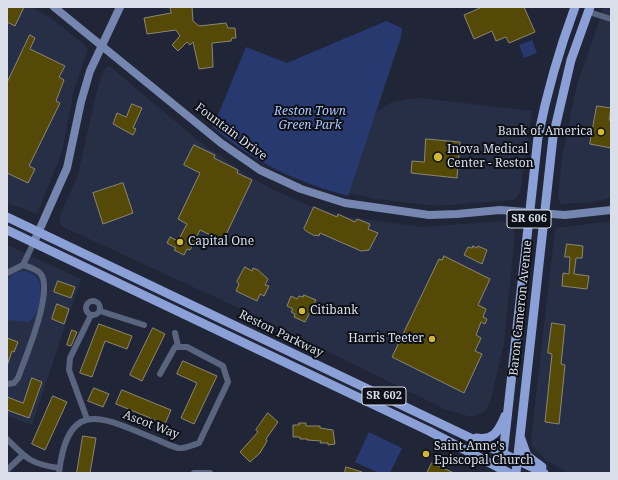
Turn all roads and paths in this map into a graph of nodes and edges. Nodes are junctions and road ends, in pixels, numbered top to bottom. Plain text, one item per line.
1 (54, 7) edge
2 (120, 7) edge
3 (575, 7) edge
4 (589, 9) edge
5 (611, 19) edge
6 (102, 45) junction
7 (611, 210) edge
8 (529, 212) junction
9 (543, 213) junction
10 (7, 217) edge
11 (7, 230) edge
12 (39, 232) junction
13 (34, 242) junction
14 (23, 265) junction
15 (7, 273) edge
16 (100, 311) junction
17 (91, 315) junction
18 (144, 325) dead end
19 (175, 333) dead end
20 (178, 346) junction
21 (160, 374) dead end
22 (7, 384) edge
23 (509, 406) junction
24 (86, 419) junction
25 (520, 433) junction
26 (467, 437) junction
27 (7, 439) edge
28 (503, 454) junction
29 (24, 455) junction
30 (517, 461) junction
31 (7, 470) edge
32 (59, 471) edge
33 (504, 471) edge
34 (194, 473) edge
35 (210, 473) edge
36 (516, 473) edge
37 (544, 473) edge
38 (550, 473) edge

1 - 6 street, Fountain Drive
2 - 6 street
3 - 8 main road, Baron Cameron Avenue / SR 606
4 - 5 street
4 - 9 main road, Baron Cameron Avenue / SR 606
6 - 8 street, Fountain Drive
6 - 12 street
7 - 9 street, Fountain Drive
8 - 9 street, Fountain Drive
8 - 23 main road, Baron Cameron Avenue / SR 606
9 - 25 main road, Baron Cameron Avenue / SR 606
10 - 12 main road, Reston Parkway / SR 602
11 - 13 main road, Reston Parkway / SR 602
12 - 13 street
12 - 26 main road, Reston Parkway / SR 602
13 - 14 street
13 - 33 main road, Reston Parkway / SR 602
14 - 15 street
14 - 22 street
16 - 17 street
16 - 17 street
16 - 18 street
17 - 24 street
19 - 20 street
20 - 21 street
20 - 24 street, Ascot Way
23 - 26 main road
23 - 28 main road, Baron Cameron Avenue / SR 606
24 - 32 street
25 - 30 main road, Baron Cameron Avenue / SR 606
25 - 38 main road
26 - 28 main road, Reston Parkway / SR 602
27 - 29 street
28 - 30 main road, Reston Parkway / SR 602
28 - 33 main road, Baron Cameron Avenue / SR 606
29 - 31 street
29 - 32 street
30 - 36 main road, Baron Cameron Avenue / SR 606
30 - 37 main road, Reston Parkway / SR 602
34 - 35 street

